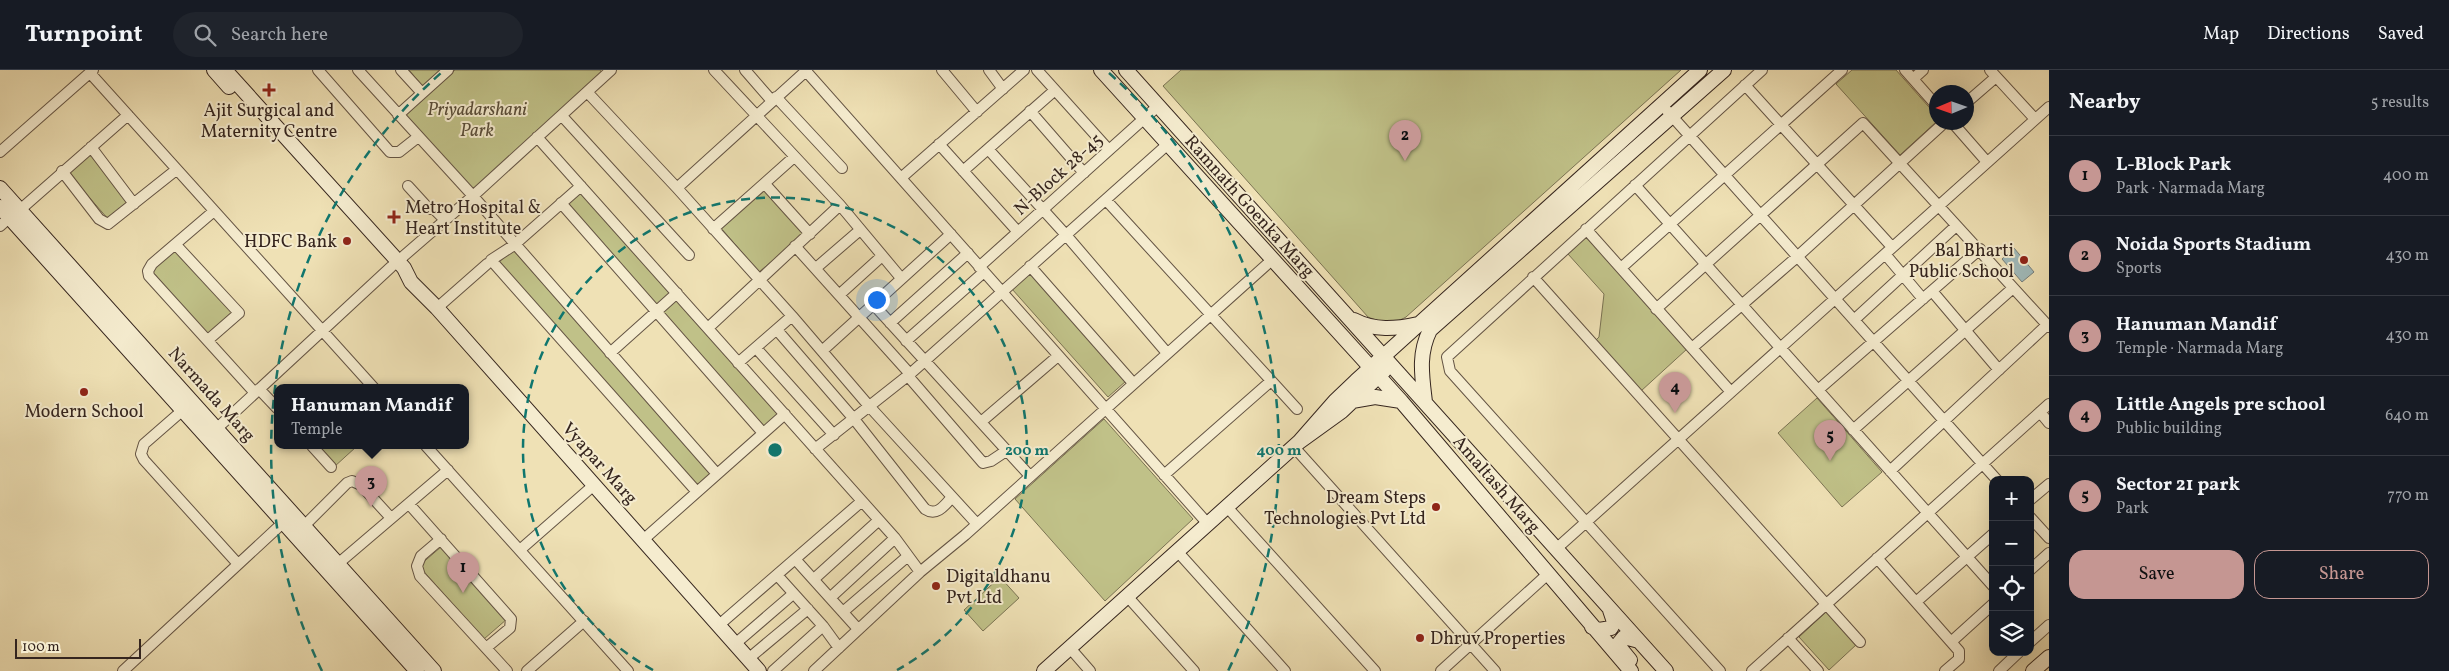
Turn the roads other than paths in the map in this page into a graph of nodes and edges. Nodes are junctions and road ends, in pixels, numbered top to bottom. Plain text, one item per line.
1 (214, 70) edge
2 (225, 70) edge
3 (318, 70) edge
4 (358, 70) edge
5 (401, 70) edge
6 (448, 70) edge
7 (714, 70) edge
8 (745, 70) edge
9 (806, 70) edge
10 (942, 70) edge
11 (989, 70) edge
12 (1024, 70) edge
13 (1037, 70) edge
14 (1101, 70) edge
15 (1126, 70) edge
16 (1700, 70) edge
17 (1724, 70) edge
18 (1762, 70) edge
19 (1842, 70) edge
20 (1905, 70) edge
21 (1923, 70) edge
22 (91, 71) edge
23 (608, 71) edge
24 (1993, 73) edge
25 (1913, 79) junction
26 (1745, 85) junction
27 (1003, 89) junction
28 (1055, 90) junction
29 (422, 93) junction
30 (588, 93) junction
31 (1974, 94) edge
32 (1929, 97) edge
33 (774, 99) junction
34 (1662, 105) junction
35 (1158, 106) junction
36 (2049, 106) edge
37 (1030, 111) junction
38 (977, 112) junction
39 (128, 115) junction
40 (398, 115) junction
41 (562, 116) junction
42 (757, 116) junction
43 (1672, 116) junction
44 (1145, 118) junction
45 (2035, 119) junction
46 (1781, 125) junction
47 (1937, 130) edge
48 (1959, 130) edge
49 (1690, 136) junction
50 (418, 137) junction
51 (537, 137) junction
52 (939, 144) junction
53 (1168, 144) junction
54 (91, 147) junction
55 (988, 149) junction
56 (1109, 150) junction
57 (0, 152) edge
58 (794, 157) junction
59 (1987, 162) junction
60 (1817, 164) junction
61 (1901, 164) junction
62 (842, 168) dead end
63 (176, 170) junction
64 (963, 171) junction
65 (62, 172) junction
66 (1084, 173) junction
67 (1725, 175) junction
68 (900, 178) junction
69 (765, 184) junction
70 (408, 186) dead end
71 (581, 186) junction
72 (1634, 186) junction
73 (0, 188) edge
74 (677, 188) junction
75 (473, 196) junction
76 (1106, 200) junction
77 (561, 203) junction
78 (134, 204) junction
79 (840, 205) junction
80 (1855, 205) junction
81 (1939, 205) junction
82 (1043, 210) junction
83 (214, 211) junction
84 (8, 215) edge
85 (1760, 215) junction
86 (445, 220) junction
87 (1670, 224) junction
88 (1956, 226) junction
89 (713, 229) junction
90 (1586, 229) junction
91 (860, 230) junction
92 (1018, 232) junction
93 (810, 234) junction
94 (951, 234) junction
95 (1066, 235) junction
96 (176, 244) junction
97 (514, 245) junction
98 (795, 246) junction
99 (1980, 249) junction
100 (1889, 250) junction
101 (968, 253) junction
102 (689, 255) dead end
103 (882, 256) junction
104 (1798, 257) junction
105 (1272, 259) junction
106 (394, 264) junction
107 (487, 264) dead end
108 (1705, 265) junction
109 (1030, 266) junction
110 (816, 268) junction
111 (1620, 268) junction
112 (982, 269) junction
113 (1904, 276) junction
114 (1533, 277) junction
115 (901, 278) junction
116 (759, 280) junction
117 (2013, 288) junction
118 (1932, 291) junction
119 (1002, 292) junction
120 (677, 294) junction
121 (839, 295) junction
122 (1835, 298) junction
123 (1923, 299) junction
124 (873, 304) junction
125 (1741, 304) junction
126 (437, 308) junction
127 (1656, 309) junction
128 (656, 312) junction
129 (1210, 315) junction
130 (792, 316) junction
131 (860, 316) junction
132 (1351, 319) junction
133 (1854, 320) junction
134 (890, 323) junction
135 (1419, 324) junction
136 (2048, 326) edge
137 (708, 328) junction
138 (1966, 329) junction
139 (322, 330) junction
140 (777, 330) junction
141 (208, 340) junction
142 (906, 340) junction
143 (1874, 342) junction
144 (1352, 347) junction
145 (756, 348) junction
146 (1692, 348) junction
147 (1780, 348) junction
148 (822, 351) junction
149 (610, 353) junction
150 (1167, 353) junction
151 (1058, 356) junction
152 (1388, 360) junction
153 (925, 361) junction
154 (738, 363) junction
155 (1999, 370) junction
156 (1375, 372) junction
157 (909, 375) junction
158 (1271, 381) junction
159 (1909, 381) junction
160 (1134, 383) junction
161 (370, 384) edge
162 (1352, 386) junction
163 (1818, 390) junction
164 (257, 391) junction
165 (1731, 392) junction
166 (1352, 401) junction
167 (1401, 401) junction
168 (1425, 402) junction
169 (2049, 404) edge
170 (274, 405) edge
171 (868, 406) junction
172 (1105, 408) junction
173 (1297, 409) dead end
174 (183, 410) junction
175 (2040, 412) junction
176 (785, 414) junction
177 (854, 419) junction
178 (1944, 421) junction
179 (981, 422) junction
180 (2049, 423) edge
181 (1853, 430) junction
182 (212, 433) junction
183 (763, 433) junction
184 (834, 434) junction
185 (1678, 439) junction
186 (1296, 445) junction
187 (315, 449) edge
188 (429, 449) edge
189 (815, 449) junction
190 (1006, 451) junction
191 (1983, 464) junction
192 (331, 467) dead end
193 (448, 470) junction
194 (1890, 471) junction
195 (717, 474) junction
196 (1164, 475) junction
197 (1030, 476) junction
198 (1994, 476) edge
199 (2049, 484) edge
200 (594, 485) junction
201 (697, 492) junction
202 (952, 497) junction
203 (2034, 497) edge
204 (862, 501) junction
205 (409, 504) junction
206 (1227, 507) junction
207 (1928, 513) junction
208 (288, 518) junction
209 (391, 518) junction
210 (879, 520) junction
211 (2034, 521) edge
212 (1586, 522) junction
213 (977, 524) junction
214 (1208, 524) junction
215 (300, 530) junction
216 (895, 538) junction
217 (1989, 538) edge
218 (2049, 538) edge
219 (441, 539) junction
220 (643, 540) junction
221 (521, 549) junction
222 (1556, 549) junction
223 (1177, 552) junction
224 (2049, 553) edge
225 (908, 556) junction
226 (1967, 557) junction
227 (1877, 558) junction
228 (795, 559) junction
229 (238, 564) junction
230 (2034, 566) edge
231 (333, 568) junction
232 (920, 572) junction
233 (1549, 573) junction
234 (777, 575) junction
235 (814, 579) junction
236 (1989, 582) edge
237 (793, 594) junction
238 (1127, 596) junction
239 (831, 597) junction
240 (1916, 602) junction
241 (1826, 604) junction
242 (1989, 608) edge
243 (808, 609) junction
244 (1610, 609) junction
245 (844, 611) junction
246 (584, 621) junction
247 (719, 625) junction
248 (2049, 625) edge
249 (823, 626) junction
250 (1592, 627) junction
251 (858, 629) junction
252 (2034, 634) edge
253 (1788, 638) junction
254 (1639, 641) junction
255 (1860, 642) dead end
256 (1951, 642) junction
257 (735, 644) junction
258 (1471, 644) junction
259 (486, 648) junction
260 (839, 648) junction
261 (1070, 648) junction
262 (2015, 656) edge
263 (2049, 656) edge
264 (748, 659) junction
265 (2049, 667) edge
266 (123, 671) edge
267 (417, 671) edge
268 (434, 671) edge
269 (507, 671) edge
270 (527, 671) edge
271 (628, 671) edge
272 (759, 671) edge
273 (773, 671) edge
274 (814, 671) edge
275 (1044, 671) edge
276 (1090, 671) edge
277 (1194, 671) edge
278 (1285, 671) edge
279 (1375, 671) edge
280 (1441, 671) edge
281 (1495, 671) edge
282 (1631, 671) edge
283 (1666, 671) edge
284 (1720, 671) edge
285 (1752, 671) edge
286 (1818, 671) edge
287 (1945, 671) edge
288 (1999, 671) edge
289 (2033, 671) edge
290 (2045, 671) edge

1 - 106 street, Vyapar Marg
2 - 106 street, Vyapar Marg
3 - 50 street
4 - 40 street
5 - 29 street
6 - 29 street
7 - 42 street
8 - 33 street
9 - 33 street
9 - 68 street
10 - 38 street
11 - 27 street
12 - 27 street
13 - 28 street
14 - 44 street, Ramnath Goenka Marg
15 - 35 street, Ramnath Goenka Marg
16 - 34 street
17 - 43 street
18 - 26 street
19 - 46 street
20 - 25 street
21 - 25 street
22 - 39 street
22 - 57 street
23 - 30 street
24 - 31 street
24 - 45 street
25 - 32 street
26 - 46 street
26 - 49 street
27 - 38 street
28 - 37 street
28 - 56 street
29 - 40 street
30 - 41 street
30 - 74 street
33 - 42 street
33 - 62 street
34 - 43 street
34 - 135 street
35 - 44 street, N-Block 28-45
35 - 132 street, Ramnath Goenka Marg
36 - 45 street
37 - 55 street
37 - 66 street
38 - 52 street
39 - 54 street
39 - 63 street
40 - 50 street
41 - 51 street
41 - 102 street
42 - 58 street
42 - 74 street
43 - 49 street
43 - 168 street
44 - 53 street, Ramnath Goenka Marg
44 - 56 street, N-Block 28-45
45 - 59 street
46 - 60 street
46 - 67 street
47 - 61 street
48 - 59 street
49 - 67 street
49 - 72 street
50 - 75 street
51 - 71 street
51 - 75 street
52 - 64 street
52 - 68 street
53 - 76 street
53 - 105 street, Ramnath Goenka Marg
54 - 65 street
54 - 78 street
55 - 64 street
55 - 82 street
56 - 66 street, N-Block 28-45
58 - 69 street
58 - 79 street
59 - 81 street
60 - 61 street
60 - 80 street
60 - 85 street
61 - 80 street
61 - 81 street
63 - 78 street
63 - 83 street
64 - 92 street
65 - 78 street
65 - 84 street
66 - 82 street, N-Block 28-45
67 - 85 street
67 - 87 street
68 - 94 street
69 - 89 street
69 - 93 street
70 - 86 street
71 - 77 street
71 - 120 street
72 - 87 street
72 - 90 street
73 - 84 street, Narmada Marg
74 - 89 street
75 - 86 street
75 - 97 street
76 - 95 street
76 - 129 street
77 - 97 street
77 - 128 street
79 - 91 street
79 - 93 street
80 - 100 street
80 - 104 street
81 - 88 street
81 - 100 street
82 - 92 street, N-Block 28-45
82 - 95 street
83 - 96 street
83 - 139 street
84 - 174 street, Narmada Marg
84 - 182 street, Narmada Marg
85 - 104 street
85 - 108 street
86 - 106 street
87 - 108 street
87 - 111 street
88 - 99 street
88 - 113 street
89 - 116 street
90 - 111 street
90 - 114 street
91 - 103 street
91 - 110 street
92 - 112 street, N-Block 28-45
93 - 98 street
94 - 101 street
94 - 115 street
95 - 109 street
95 - 150 street
96 - 141 street
96 - 141 street
97 - 149 street
97 - 201 street
98 - 110 street
98 - 116 street
99 - 117 street
99 - 118 street
100 - 113 street
100 - 122 street
101 - 112 street
101 - 134 street
103 - 115 street
103 - 121 street
104 - 122 street
104 - 125 street
105 - 129 street
105 - 144 street, Ramnath Goenka Marg
106 - 126 street, Vyapar Marg
106 - 139 street
107 - 126 street
108 - 125 street
108 - 127 street
109 - 119 street
109 - 160 street
110 - 121 street
111 - 127 street
112 - 119 street
112 - 142 street, N-Block 28-45
113 - 123 street
113 - 133 street
114 - 185 street
114 - 212 street
115 - 124 street
116 - 130 street
116 - 137 street
117 - 136 street
117 - 138 street
118 - 123 street
118 - 138 street
119 - 151 street
119 - 153 street
120 - 128 street
120 - 137 street
121 - 131 street
122 - 133 street
122 - 147 street
123 - 143 street
124 - 131 street
124 - 134 street
125 - 146 street
125 - 147 street
126 - 200 street, Vyapar Marg
127 - 146 street
128 - 149 street
128 - 183 street
129 - 150 street
129 - 158 street
130 - 140 street
130 - 148 street
131 - 148 street
131 - 157 street
132 - 135 street
132 - 152 street, Ramnath Goenka Marg
133 - 143 street
134 - 142 street
135 - 152 street
136 - 155 street
137 - 154 street
138 - 155 street
138 - 159 street
139 - 161 street
139 - 164 street
140 - 145 street
140 - 177 street
141 - 164 street
142 - 153 street
143 - 159 street
143 - 163 street
144 - 156 street, Ramnath Goenka Marg
144 - 162 street
145 - 154 street
145 - 184 street
146 - 165 street
147 - 163 street
147 - 165 street
148 - 171 street
149 - 195 street
150 - 160 street
151 - 172 street
151 - 179 street
152 - 156 street
152 - 168 street, Amaltash Marg
153 - 157 street
153 - 179 street
154 - 176 street
155 - 178 street
156 - 162 street
156 - 166 street
156 - 167 street, Amaltash Marg
157 - 171 street
157 - 190 street
158 - 173 street
158 - 196 street
159 - 178 street
159 - 181 street
160 - 172 street
162 - 186 street
163 - 181 street
164 - 170 street
164 - 182 street
165 - 185 street
166 - 167 street
166 - 186 street
167 - 233 street, Amaltash Marg
168 - 222 street, Amaltash Marg
169 - 175 street
171 - 177 street
171 - 202 street
172 - 196 street
172 - 197 street
174 - 182 street, Narmada Marg
174 - 229 street
175 - 180 street
175 - 191 street
176 - 183 street
176 - 189 street
177 - 184 street
177 - 202 street
178 - 191 street
178 - 194 street
179 - 190 street
181 - 194 street
182 - 208 street, Narmada Marg
183 - 195 street
184 - 189 street
185 - 212 street
185 - 241 street
186 - 206 street
186 - 258 street
187 - 192 street
188 - 193 street
189 - 204 street
190 - 197 street
191 - 198 street
191 - 207 street
193 - 205 street
193 - 221 street
194 - 207 street
195 - 201 street
196 - 214 street
197 - 213 street
199 - 203 street
200 - 220 street, Vyapar Marg
200 - 221 street
201 - 220 street
202 - 213 street
204 - 210 street
204 - 228 street
205 - 209 street
205 - 219 street
206 - 214 street
206 - 279 street
207 - 226 street
207 - 227 street
208 - 215 street, Narmada Marg
208 - 229 street
209 - 215 street
209 - 231 street
210 - 216 street
210 - 235 street
211 - 218 street
212 - 222 street
212 - 284 street
213 - 232 street
214 - 223 street
215 - 231 street, Narmada Marg
216 - 225 street
216 - 239 street
217 - 226 street
219 - 259 street
219 - 259 street
220 - 247 street, Vyapar Marg
221 - 246 street
222 - 244 street, Amaltash Marg
223 - 238 street
223 - 278 street
224 - 230 street
225 - 232 street
225 - 245 street
226 - 236 street
226 - 240 street
227 - 240 street
227 - 241 street
228 - 234 street
228 - 235 street
229 - 266 street
231 - 267 street, Narmada Marg
231 - 268 street, Narmada Marg
232 - 251 street
233 - 250 street, Amaltash Marg
233 - 258 street
234 - 237 street
234 - 247 street
235 - 239 street
237 - 243 street
237 - 257 street
238 - 261 street
238 - 277 street
239 - 245 street
240 - 256 street
241 - 253 street
241 - 255 street
242 - 256 street
243 - 249 street
243 - 264 street
244 - 250 street
244 - 254 street, Amaltash Marg
245 - 251 street
246 - 270 street
246 - 271 street
247 - 257 street, Vyapar Marg
248 - 252 street
249 - 260 street
249 - 273 street
250 - 282 street, Amaltash Marg
251 - 260 street
253 - 285 street
253 - 286 street
254 - 282 street, Amaltash Marg
254 - 283 street, Amaltash Marg
256 - 287 street
257 - 264 street, Vyapar Marg
258 - 280 street
258 - 281 street
259 - 269 street
260 - 274 street
261 - 275 street
261 - 276 street
262 - 288 street
263 - 289 street
264 - 272 street, Vyapar Marg
265 - 290 street

